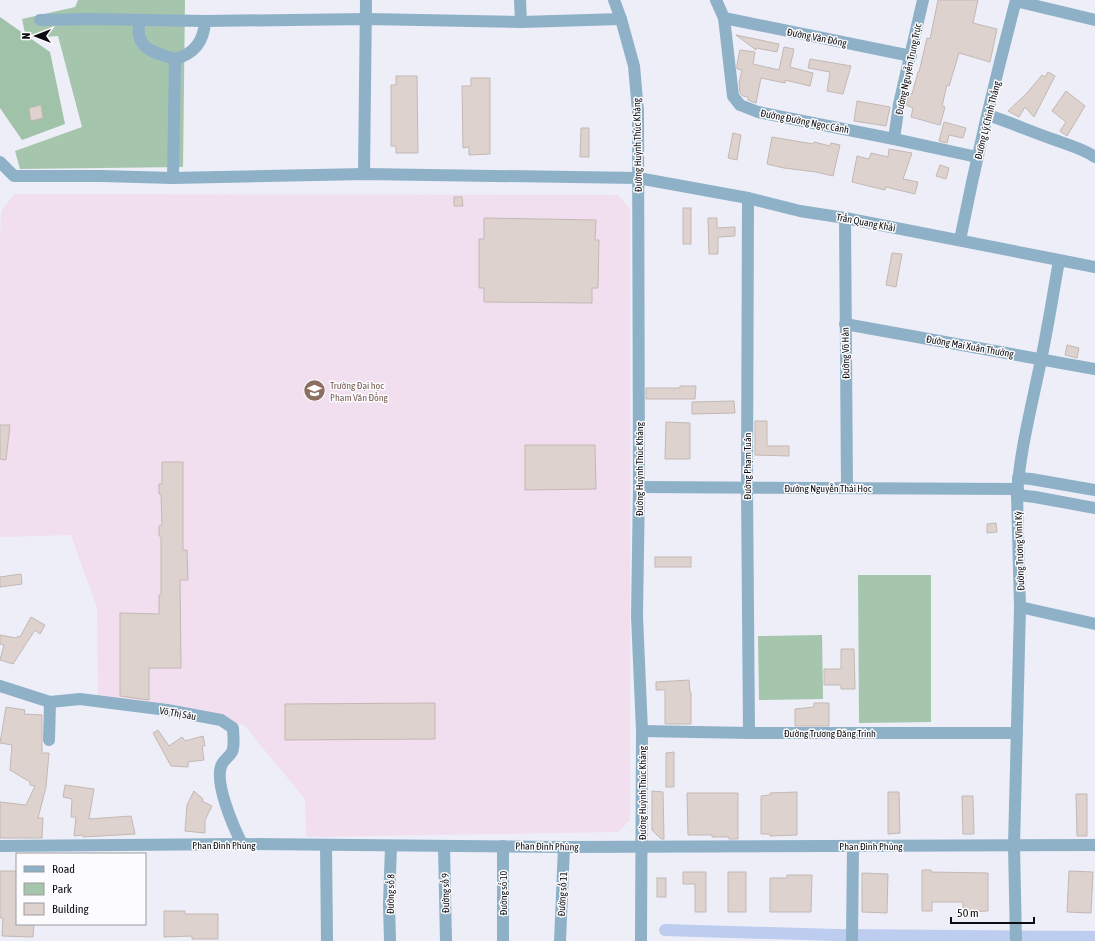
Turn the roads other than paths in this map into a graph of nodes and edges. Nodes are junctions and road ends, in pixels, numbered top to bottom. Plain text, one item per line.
1 (366, 0) edge
2 (520, 0) edge
3 (614, 0) edge
4 (716, 0) edge
5 (923, 0) edge
6 (1016, 0) edge
7 (724, 18) junction
8 (367, 19) junction
9 (621, 19) junction
10 (40, 20) dead end
11 (140, 20) junction
12 (1095, 20) edge
13 (206, 21) junction
14 (521, 22) junction
15 (911, 56) junction
16 (175, 59) junction
17 (988, 115) junction
18 (894, 139) junction
19 (977, 157) junction
20 (1095, 157) edge
21 (0, 162) edge
22 (364, 174) junction
23 (173, 178) junction
24 (638, 178) junction
25 (748, 198) junction
26 (845, 218) junction
27 (960, 240) junction
28 (1059, 261) junction
29 (1095, 267) edge
30 (845, 324) junction
31 (1041, 359) junction
32 (1095, 369) edge
33 (639, 487) junction
34 (747, 487) junction
35 (1018, 487) junction
36 (847, 488) junction
37 (1095, 490) edge
38 (1095, 508) edge
39 (1020, 607) junction
40 (1095, 624) edge
41 (0, 686) edge
42 (50, 702) junction
43 (642, 731) junction
44 (749, 733) junction
45 (1017, 733) junction
46 (49, 740) dead end
47 (242, 844) junction
48 (1095, 845) edge
49 (0, 846) edge
50 (326, 846) junction
51 (391, 846) junction
52 (444, 846) junction
53 (503, 846) junction
54 (852, 846) junction
55 (1014, 846) junction
56 (564, 847) junction
57 (641, 847) junction
58 (327, 941) edge
59 (390, 941) edge
60 (446, 941) edge
61 (503, 941) edge
62 (560, 941) edge
63 (641, 941) edge
64 (852, 941) edge
65 (1016, 941) edge

1 - 8 street
2 - 14 street
3 - 9 street, Đường Huỳnh Thúc Kháng
4 - 7 street, Đường Đường Ngọc Cảnh
5 - 15 street, Đường Nguyễn Trung Trực
6 - 12 street
6 - 17 street, Đường Lý Chính Thắng
7 - 15 street, Đường Vân Đông
7 - 18 street, Đường Đường Ngọc Cảnh
8 - 13 street
8 - 14 street
8 - 22 street
9 - 14 street
9 - 24 street, Đường Huỳnh Thúc Kháng
10 - 11 street
11 - 13 street
11 - 16 street
13 - 16 street
15 - 18 street, Đường Nguyễn Trung Trực
16 - 23 street
17 - 19 street, Đường Lý Chính Thắng
17 - 20 street
18 - 19 street, Đường Đường Ngọc Cảnh
19 - 27 street, Đường Lý Chính Thắng
21 - 23 street, Trần Quang Khải
22 - 23 street, Trần Quang Khải
22 - 24 street, Trần Quang Khải
24 - 25 street, Trần Quang Khải
24 - 33 street, Đường Huỳnh Thúc Kháng
25 - 26 street, Trần Quang Khải
25 - 34 street, Đường Phạm Tuân
26 - 27 street, Trần Quang Khải
26 - 30 street, Đường Võ Hàn
27 - 28 street, Trần Quang Khải
28 - 29 street, Trần Quang Khải
28 - 31 street, Đường Trương Vĩnh Ký
30 - 31 street, Đường Mai Xuân Thưởng
30 - 36 street, Đường Võ Hàn
31 - 32 street, Đường Mai Xuân Thưởng
31 - 35 street, Đường Trương Vĩnh Ký
33 - 34 street, Đường Nguyễn Thái Học
33 - 43 street, Đường Huỳnh Thúc Kháng
34 - 36 street, Đường Nguyễn Thái Học
34 - 44 street, Đường Phạm Tuân
35 - 36 street, Đường Nguyễn Thái Học
35 - 37 street, Đường Nguyễn Thái Học
35 - 38 street, Đường Nguyễn Thái Học
35 - 39 street, Đường Trương Vĩnh Ký
39 - 40 street
39 - 45 street, Đường Trương Vĩnh Ký
41 - 42 street, Võ Thị Sáu
42 - 46 street
42 - 47 street, Võ Thị Sáu
43 - 44 street, Đường Trương Đăng Trinh
43 - 57 street, Đường Huỳnh Thúc Kháng
44 - 45 street, Đường Trương Đăng Trinh
45 - 55 street, Đường Trương Vĩnh Ký
47 - 49 street, Phan Đình Phùng
47 - 50 street, Phan Đình Phùng
48 - 55 street, Phan Đình Phùng
50 - 51 street, Phan Đình Phùng
50 - 58 street
51 - 52 street, Phan Đình Phùng
51 - 59 street, Đường số 8
52 - 53 street, Phan Đình Phùng
52 - 60 street, Đường số 9
53 - 56 street, Phan Đình Phùng
53 - 61 street, Đường số 10
54 - 55 street, Phan Đình Phùng
54 - 57 street, Phan Đình Phùng
54 - 64 street
55 - 65 street, Đường Trương Vĩnh Ký
56 - 57 street, Phan Đình Phùng
56 - 62 street, Đường số 11
57 - 63 street, Đường Huỳnh Thúc Kháng

